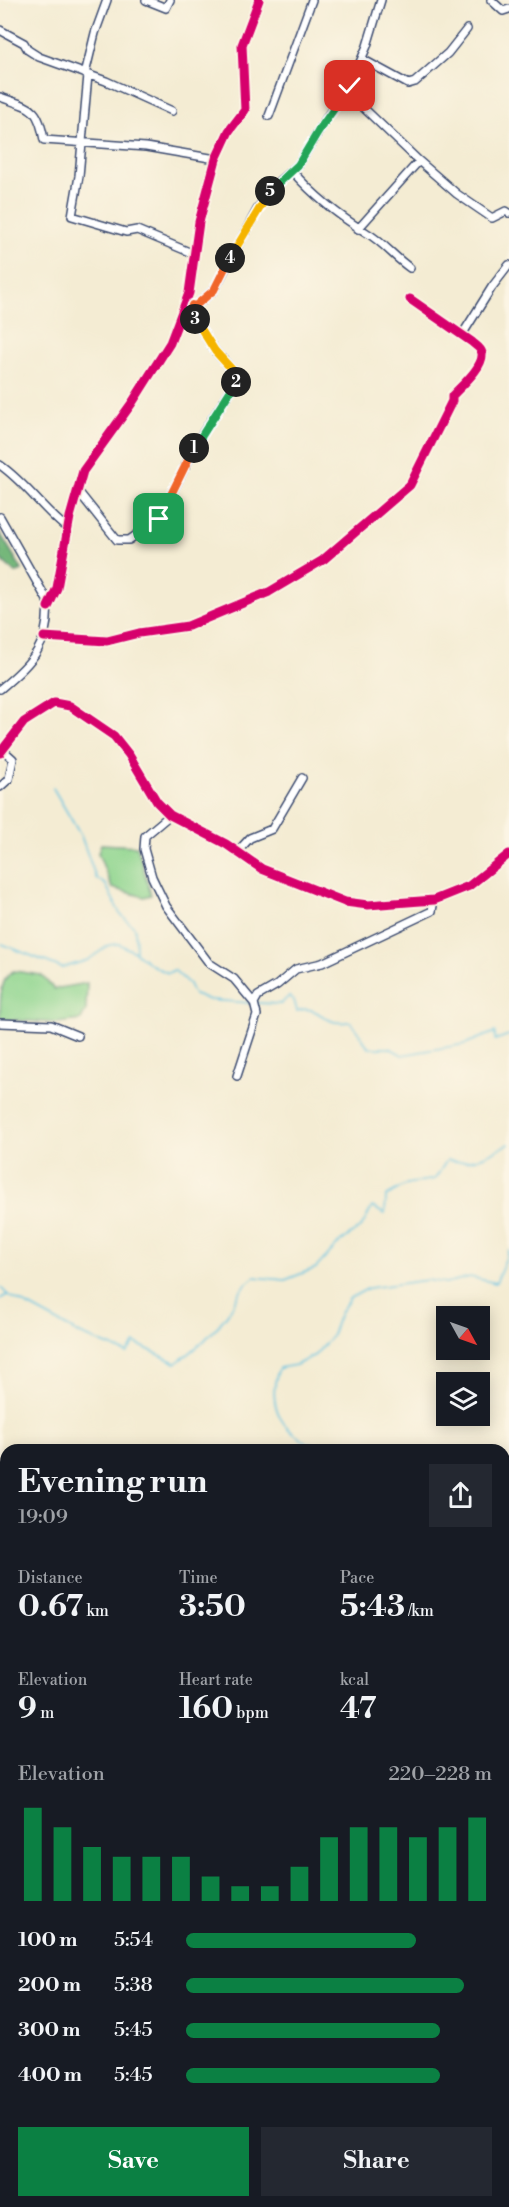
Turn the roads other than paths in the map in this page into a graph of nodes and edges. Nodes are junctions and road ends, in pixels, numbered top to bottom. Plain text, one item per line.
1 (107, 0) edge
2 (146, 0) edge
3 (170, 0) edge
4 (259, 0) edge
5 (312, 0) edge
6 (381, 0) edge
7 (491, 0) edge
8 (509, 9) edge
9 (467, 29) dead end
10 (0, 30) edge
11 (362, 59) junction
12 (87, 75) junction
13 (346, 91) junction
14 (0, 98) edge
15 (172, 111) dead end
16 (269, 116) dead end
17 (82, 141) junction
18 (216, 159) junction
19 (419, 161) junction
20 (292, 171) junction
21 (509, 213) edge
22 (358, 229) junction
23 (194, 254) junction
24 (509, 265) edge
25 (410, 268) dead end
26 (410, 299) dead end
27 (189, 304) junction
28 (462, 335) junction
29 (0, 465) edge
30 (78, 491) junction
31 (0, 517) edge
32 (68, 529) junction
33 (48, 607) junction
34 (44, 637) junction
35 (0, 689) edge
36 (1, 751) edge
37 (302, 777) dead end
38 (0, 787) edge
39 (170, 815) junction
40 (238, 851) junction
41 (509, 854) edge
42 (434, 900) junction
43 (254, 1003) junction
44 (0, 1023) edge
45 (78, 1036) dead end
46 (237, 1076) dead end

1 - 12 street
2 - 3 street
4 - 18 street
5 - 16 street
6 - 11 street
7 - 8 street
9 - 11 street
10 - 12 street
11 - 13 street
12 - 15 street
12 - 17 street
13 - 19 street
13 - 20 street
14 - 17 street
17 - 18 street
17 - 23 street
18 - 23 street
19 - 21 street
19 - 22 street
20 - 22 street
20 - 27 street
22 - 25 street
23 - 27 street
24 - 28 street
26 - 28 street
27 - 30 street
27 - 30 street
28 - 34 street
29 - 32 street
30 - 32 street
31 - 33 street
32 - 33 street
33 - 34 street
34 - 35 street
36 - 38 street
36 - 39 street
37 - 40 street
39 - 40 street
39 - 43 street
40 - 42 street
41 - 42 street
42 - 43 street
43 - 46 street
44 - 45 street

